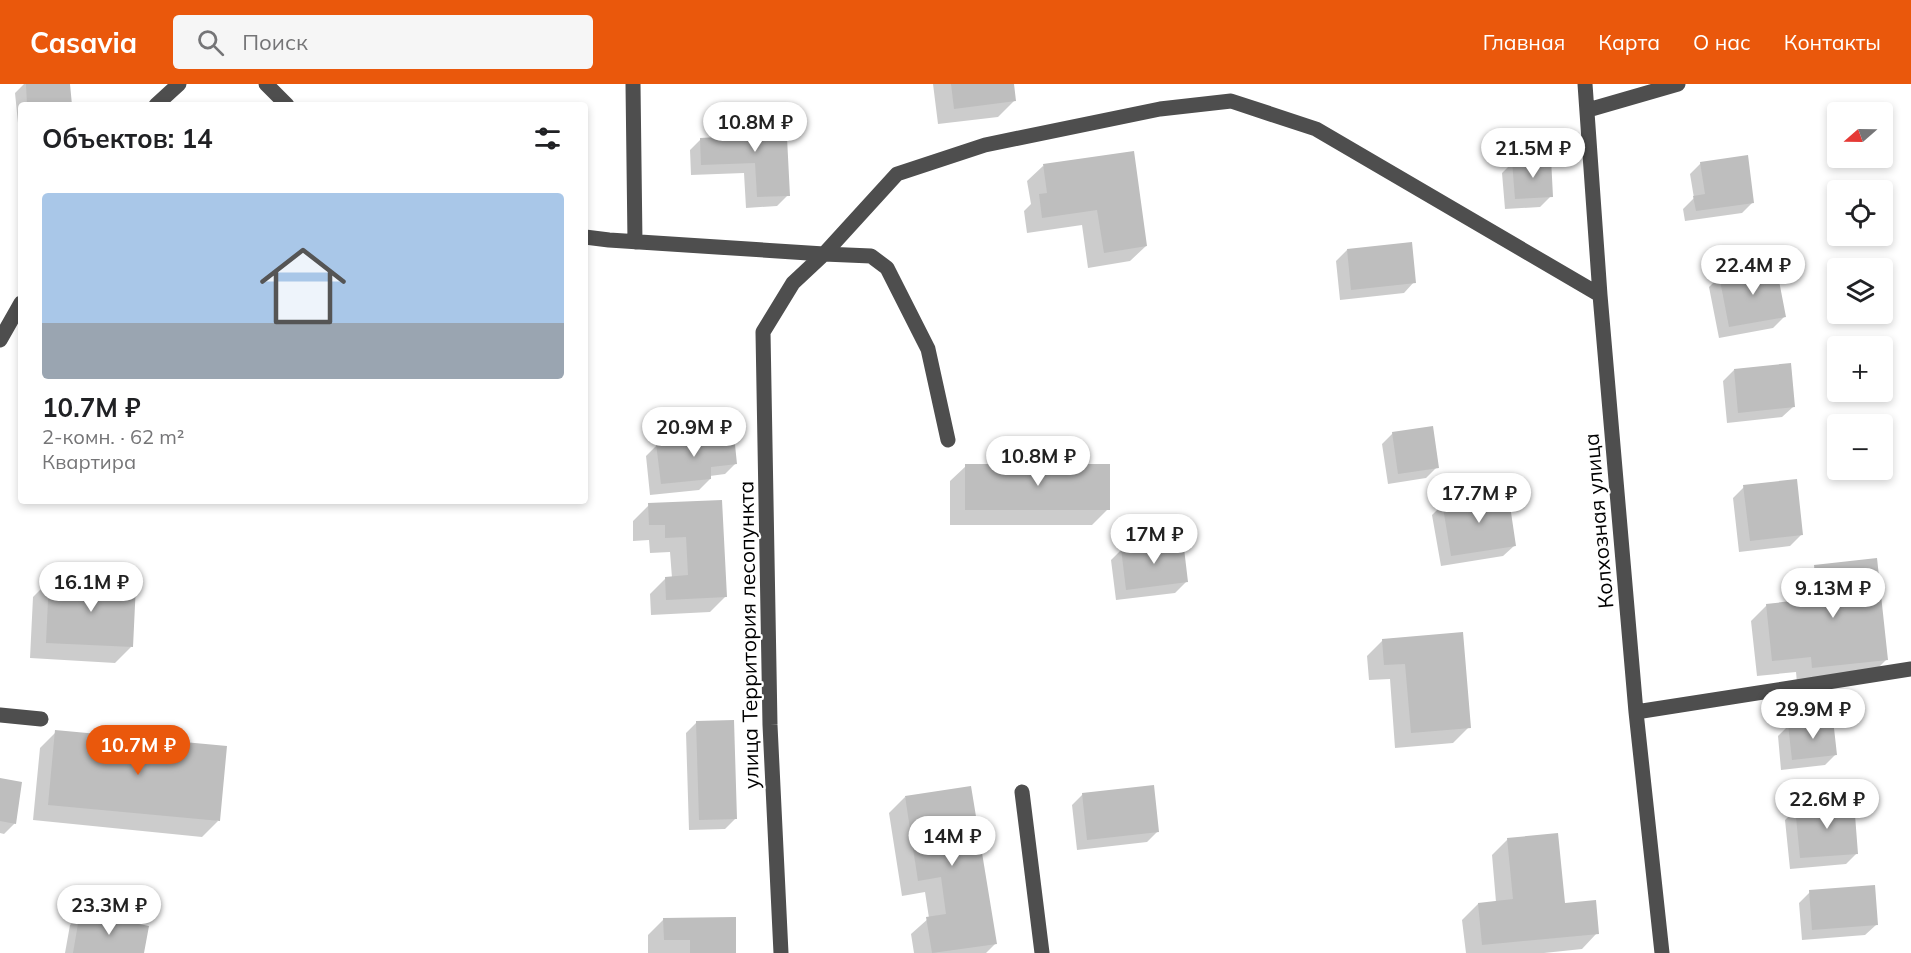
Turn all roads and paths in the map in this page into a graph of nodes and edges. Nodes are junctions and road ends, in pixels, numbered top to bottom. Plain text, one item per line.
1 (180, 84) edge
2 (266, 84) edge
3 (633, 84) edge
4 (1585, 84) edge
5 (1678, 84) edge
6 (159, 102) edge
7 (283, 102) edge
8 (1588, 110) junction
9 (588, 237) edge
10 (635, 242) junction
11 (824, 254) junction
12 (1600, 295) junction
13 (18, 308) edge
14 (0, 340) edge
15 (948, 440) dead end
16 (1911, 669) edge
17 (1636, 712) junction
18 (0, 715) edge
19 (41, 719) dead end
20 (1022, 792) dead end
21 (781, 953) edge
22 (1042, 953) edge
23 (1662, 953) edge

1 - 6 street
2 - 7 street
3 - 10 street
4 - 8 street, Колхозная улица
5 - 8 street
8 - 12 street, Колхозная улица
9 - 10 street
10 - 11 street
11 - 12 street, улица Территория лесопункта
11 - 15 street
11 - 21 street, улица Территория лесопункта
12 - 17 street, Колхозная улица
13 - 14 street
16 - 17 street
17 - 23 street, Колхозная улица
18 - 19 street
20 - 22 street

